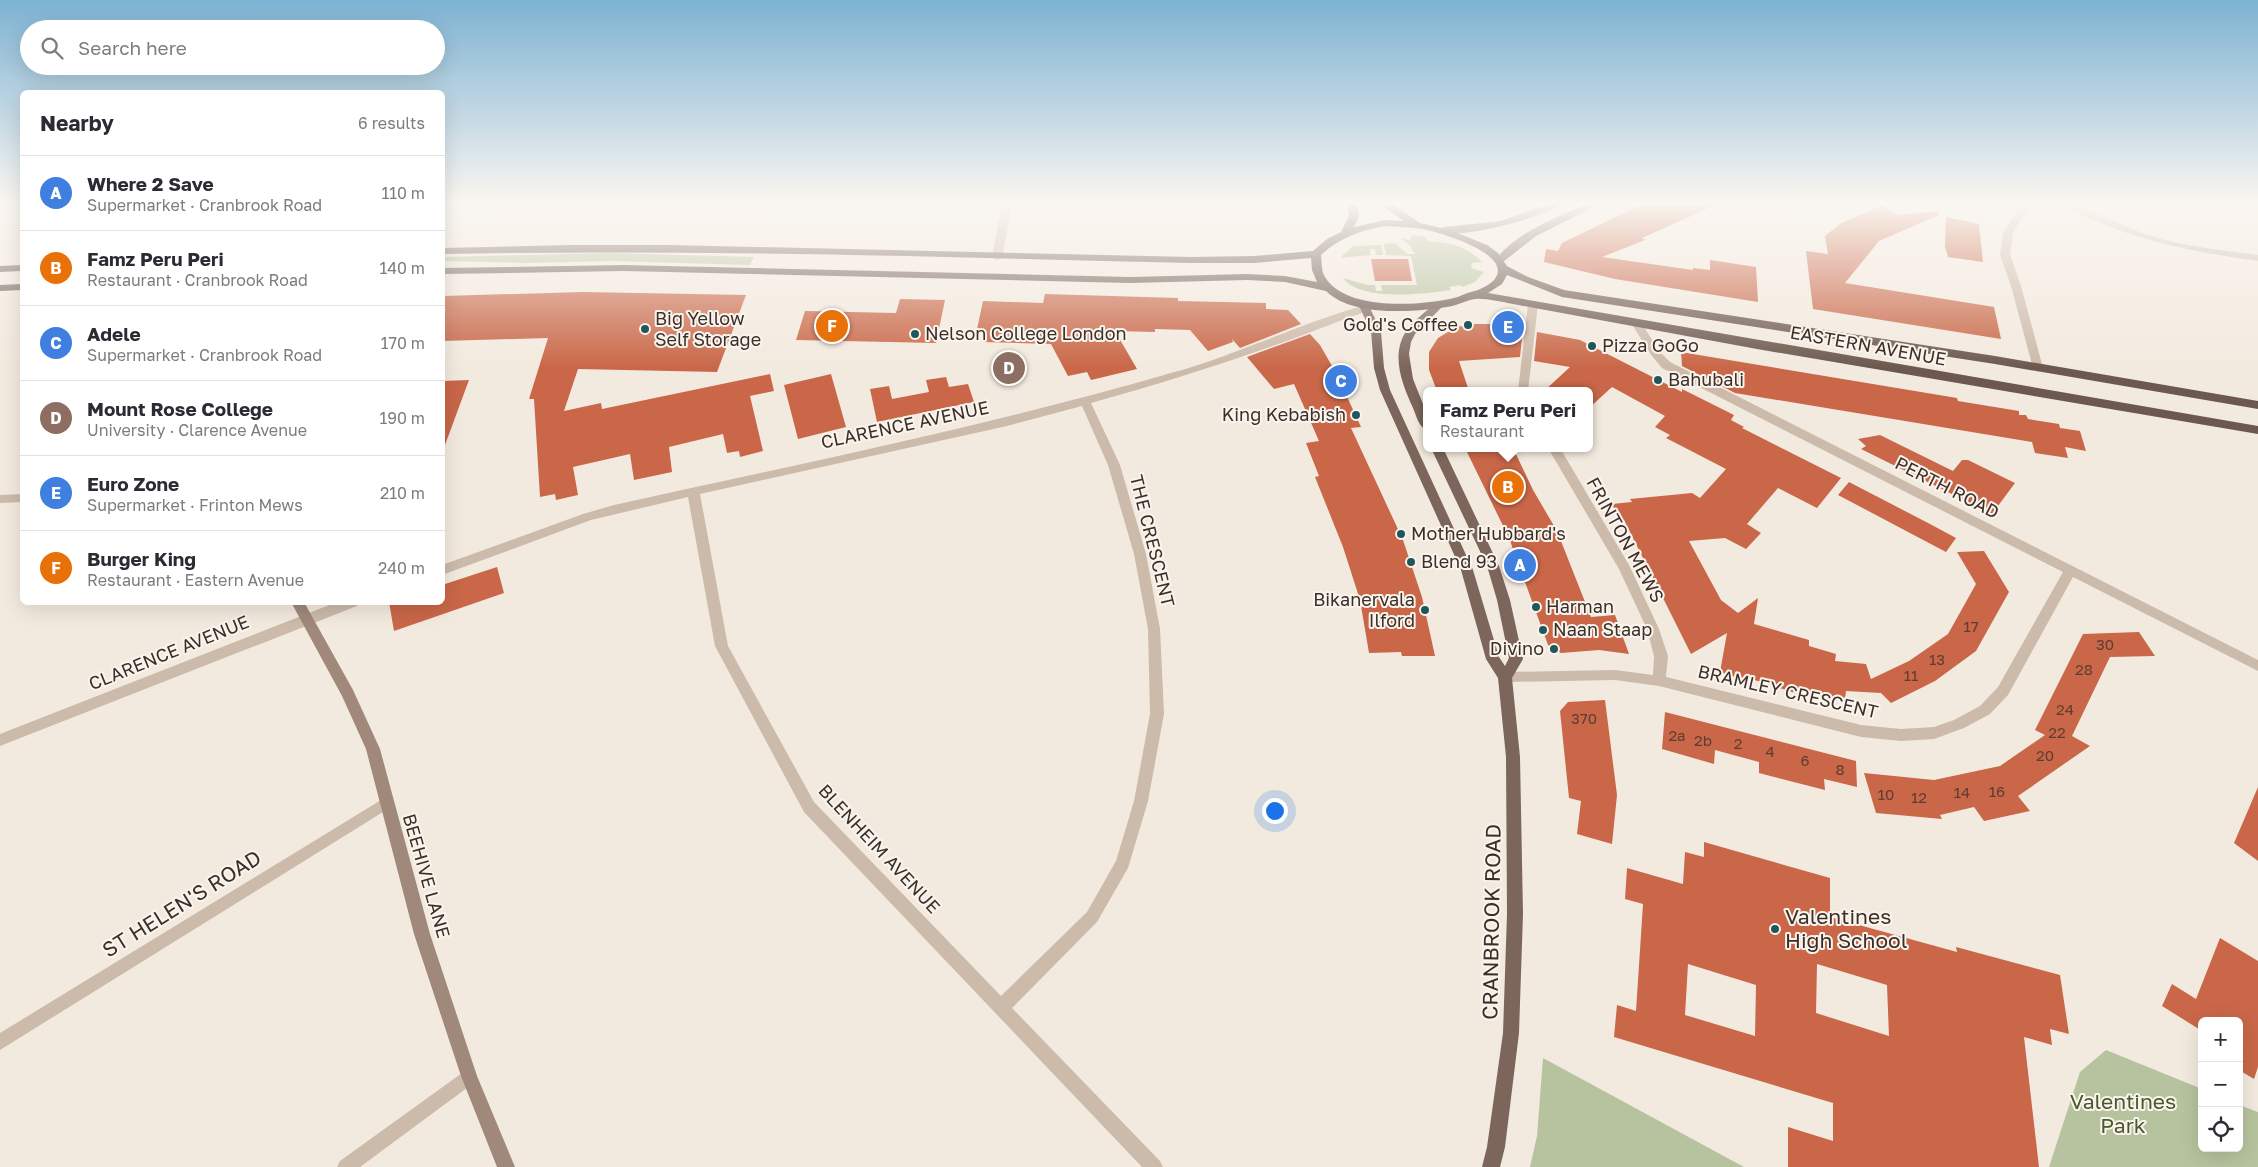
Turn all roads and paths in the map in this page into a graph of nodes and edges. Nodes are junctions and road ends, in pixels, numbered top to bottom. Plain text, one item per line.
1 (1154, 258) edge
2 (1283, 258) edge
3 (1316, 258) edge
4 (1496, 258) edge
5 (1507, 258) edge
6 (2007, 258) edge
7 (1502, 264) junction
8 (20, 268) edge
9 (0, 269) edge
10 (445, 271) edge
11 (20, 287) edge
12 (0, 288) edge
13 (1328, 288) junction
14 (1472, 296) junction
15 (1533, 304) junction
16 (1439, 305) junction
17 (1367, 306) junction
18 (1636, 323) junction
19 (2038, 368) junction
20 (1523, 387) edge
21 (1085, 401) junction
22 (2258, 405) edge
23 (1423, 418) edge
24 (2258, 430) edge
25 (1439, 452) edge
26 (1556, 452) edge
27 (693, 490) junction
28 (20, 498) edge
29 (0, 499) edge
30 (445, 569) edge
31 (2070, 571) junction
32 (299, 605) edge
33 (345, 605) edge
34 (306, 619) junction
35 (2258, 666) edge
36 (1505, 676) junction
37 (1659, 680) junction
38 (0, 740) edge
39 (386, 803) junction
40 (1003, 1006) junction
41 (0, 1042) edge
42 (469, 1076) junction
43 (346, 1167) edge
44 (506, 1167) edge
45 (1154, 1167) edge
46 (1491, 1167) edge

1 - 2 highway
3 - 13 highway
4 - 7 highway, EASTERN AVENUE
5 - 7 main road
6 - 19 street
7 - 14 highway
7 - 19 highway, EASTERN AVENUE
8 - 9 highway
10 - 13 highway
11 - 12 highway
13 - 17 highway
14 - 15 highway, EASTERN AVENUE
14 - 16 highway
15 - 18 highway, EASTERN AVENUE
15 - 20 street
16 - 17 highway
16 - 23 main road
17 - 21 street, CLARENCE AVENUE
17 - 36 main road, CRANBROOK ROAD
18 - 24 highway, EASTERN AVENUE
18 - 31 street, PERTH ROAD
19 - 22 highway, EASTERN AVENUE
21 - 27 street, CLARENCE AVENUE
21 - 40 street, THE CRESCENT
25 - 36 main road, CRANBROOK ROAD
26 - 37 street, FRINTON MEWS
27 - 30 street, CLARENCE AVENUE
27 - 40 street, BLENHEIM AVENUE
28 - 29 street
31 - 35 street, PERTH ROAD
31 - 37 street, BRAMLEY CRESCENT
32 - 34 main road, BEEHIVE LANE
33 - 34 street, CLARENCE AVENUE
34 - 38 street, CLARENCE AVENUE
34 - 39 main road, BEEHIVE LANE
36 - 37 street, BRAMLEY CRESCENT
36 - 46 main road, CRANBROOK ROAD
39 - 41 street, ST HELEN'S ROAD
39 - 42 main road, BEEHIVE LANE
40 - 45 street, BLENHEIM AVENUE
42 - 43 street
42 - 44 main road, BEEHIVE LANE

